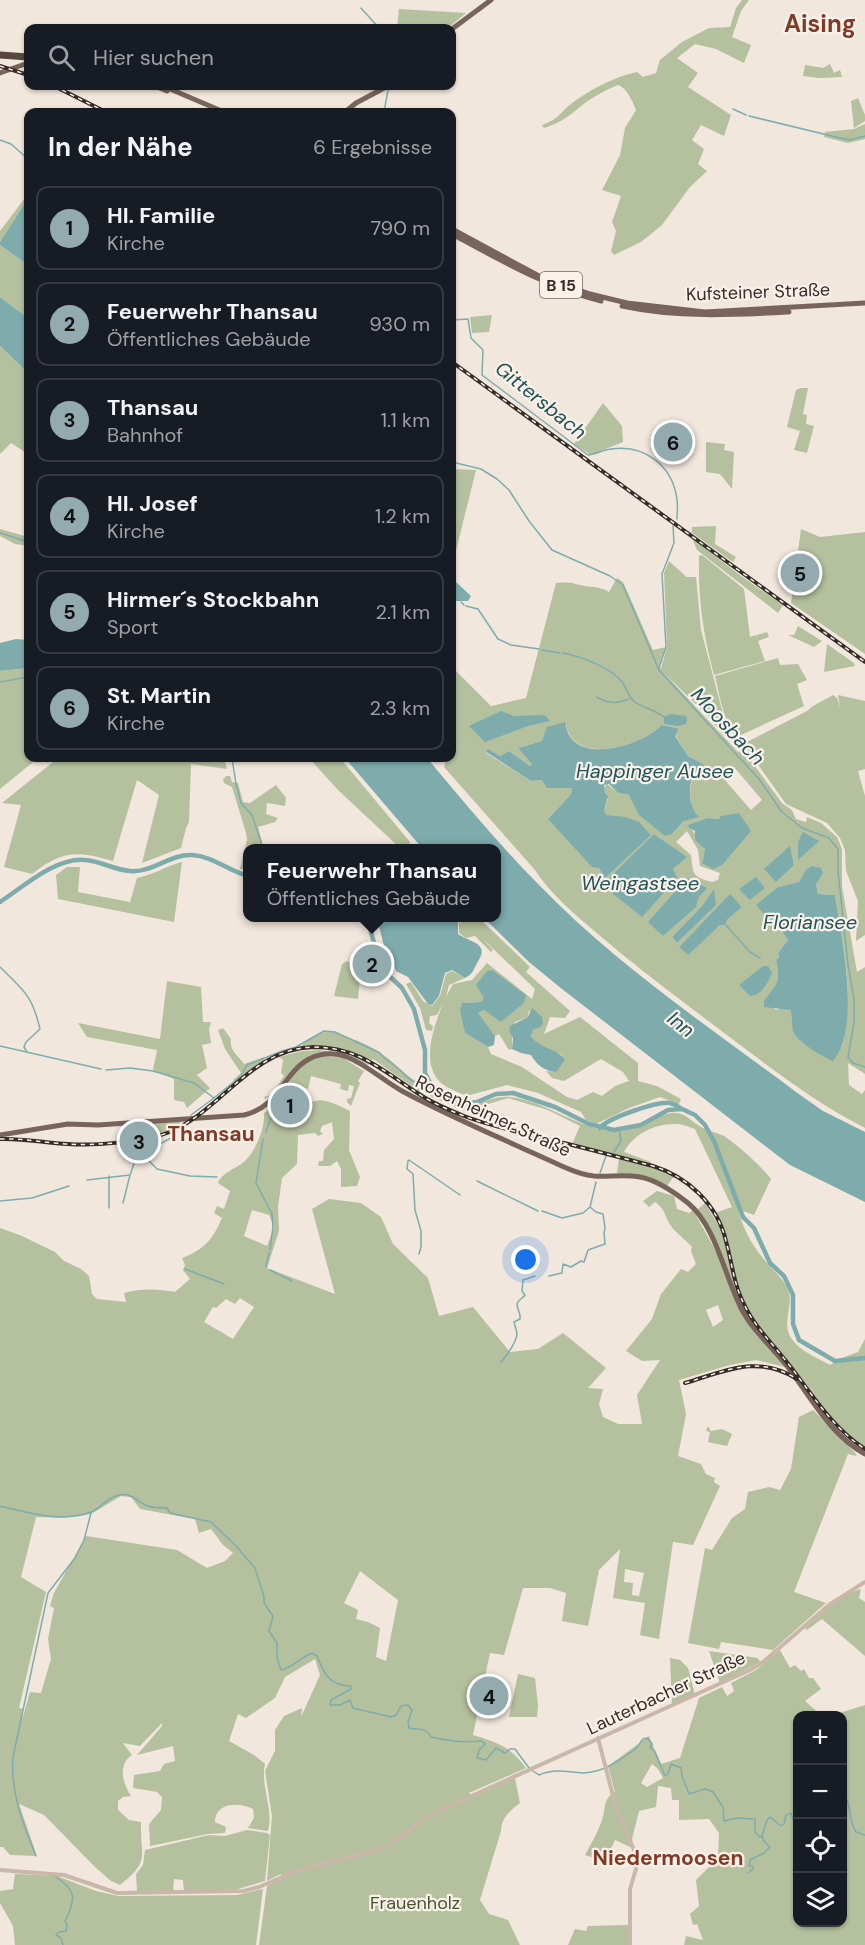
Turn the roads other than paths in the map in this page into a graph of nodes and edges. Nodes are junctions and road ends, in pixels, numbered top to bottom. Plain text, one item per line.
1 (491, 0) edge
2 (456, 26) edge
3 (0, 55) edge
4 (24, 59) edge
5 (24, 62) edge
6 (0, 71) edge
7 (164, 90) edge
8 (172, 90) edge
9 (380, 90) edge
10 (206, 108) edge
11 (215, 108) edge
12 (350, 108) edge
13 (456, 231) edge
14 (456, 236) edge
15 (865, 305) edge
16 (0, 1135) edge
17 (865, 1454) edge
18 (865, 1582) edge
19 (598, 1738) junction
20 (0, 1870) edge
21 (630, 1945) edge

1 - 2 main road
3 - 4 highway
5 - 6 main road
7 - 10 main road
8 - 11 main road
9 - 12 main road
13 - 15 main road, Kufsteiner Straße / B 15
14 - 15 main road, Kufsteiner Straße / B 15
16 - 17 main road, Rosenheimer Straße
18 - 19 street, Lauterbacher Straße
19 - 20 street, Lauterbacher Straße
19 - 21 street

